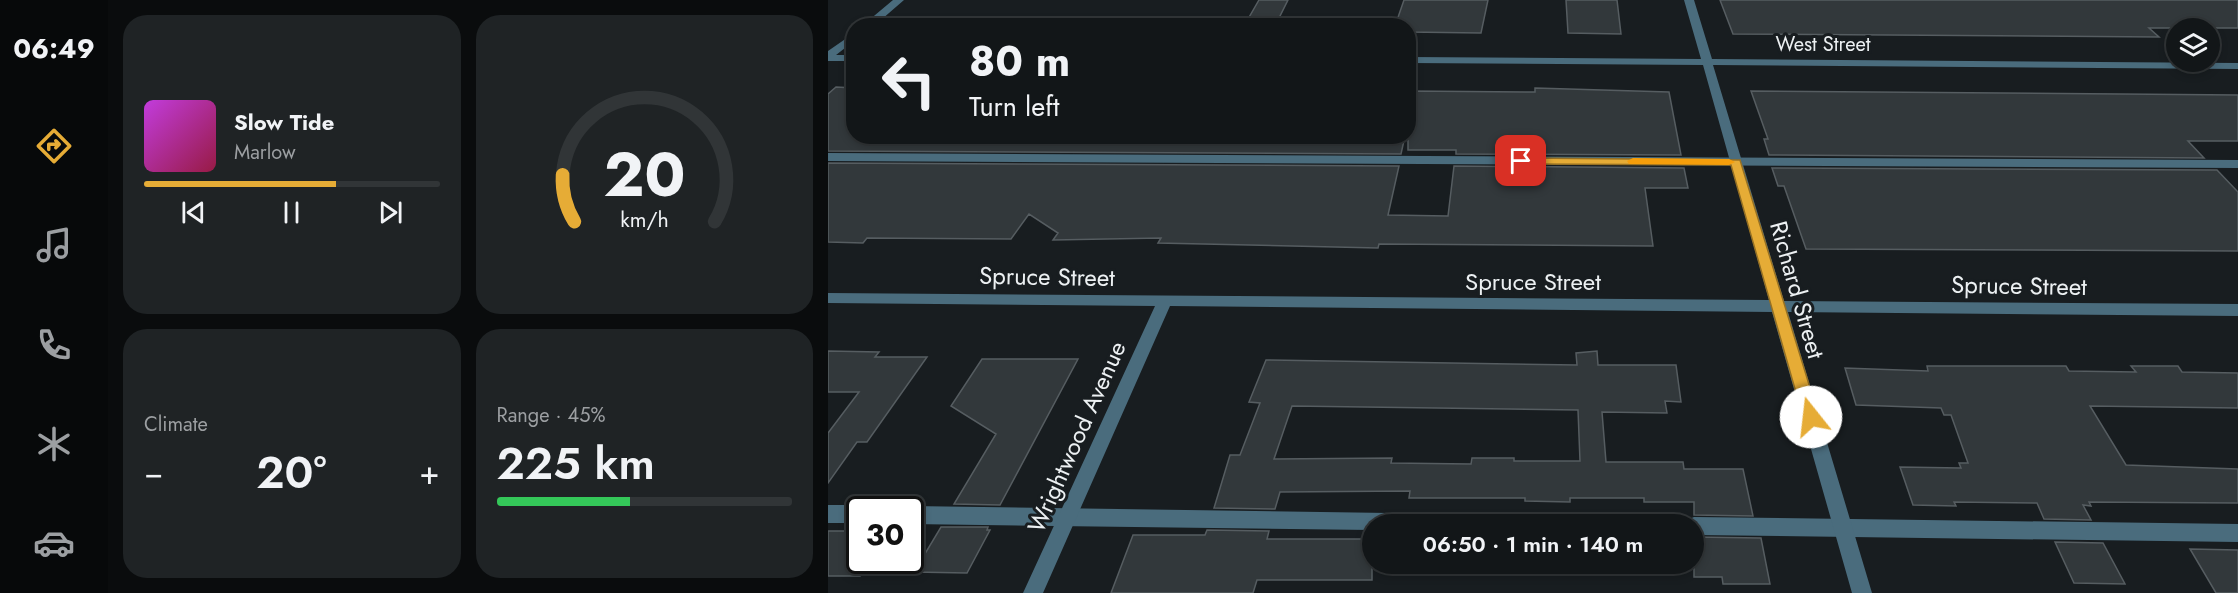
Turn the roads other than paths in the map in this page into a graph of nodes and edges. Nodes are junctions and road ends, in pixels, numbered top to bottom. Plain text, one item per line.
1 (899, 0) edge
2 (1689, 0) edge
3 (877, 18) edge
4 (846, 42) edge
5 (828, 57) edge
6 (846, 58) edge
7 (1416, 60) edge
8 (1707, 62) junction
9 (2238, 66) edge
10 (828, 157) edge
11 (1736, 162) junction
12 (2238, 164) edge
13 (828, 298) edge
14 (1166, 301) junction
15 (1778, 306) junction
16 (2238, 310) edge
17 (828, 514) edge
18 (846, 514) edge
19 (924, 515) edge
20 (1068, 516) junction
21 (1362, 521) edge
22 (1704, 526) edge
23 (1844, 529) junction
24 (2238, 533) edge
25 (1033, 593) edge
26 (1862, 593) edge

1 - 3 street
2 - 8 street, Richard Street
4 - 5 street
5 - 6 street
7 - 8 street, West Street
8 - 9 street, West Street
8 - 11 street, Richard Street
10 - 11 street
11 - 12 street
11 - 15 street, Richard Street
13 - 14 street, Spruce Street
14 - 15 street, Spruce Street
14 - 20 street, Wrightwood Avenue
15 - 16 street, Spruce Street
15 - 23 street, Richard Street
17 - 18 street
19 - 20 street
20 - 21 street
20 - 25 street, Wrightwood Avenue
22 - 23 street
23 - 24 street
23 - 26 street, Richard Street

